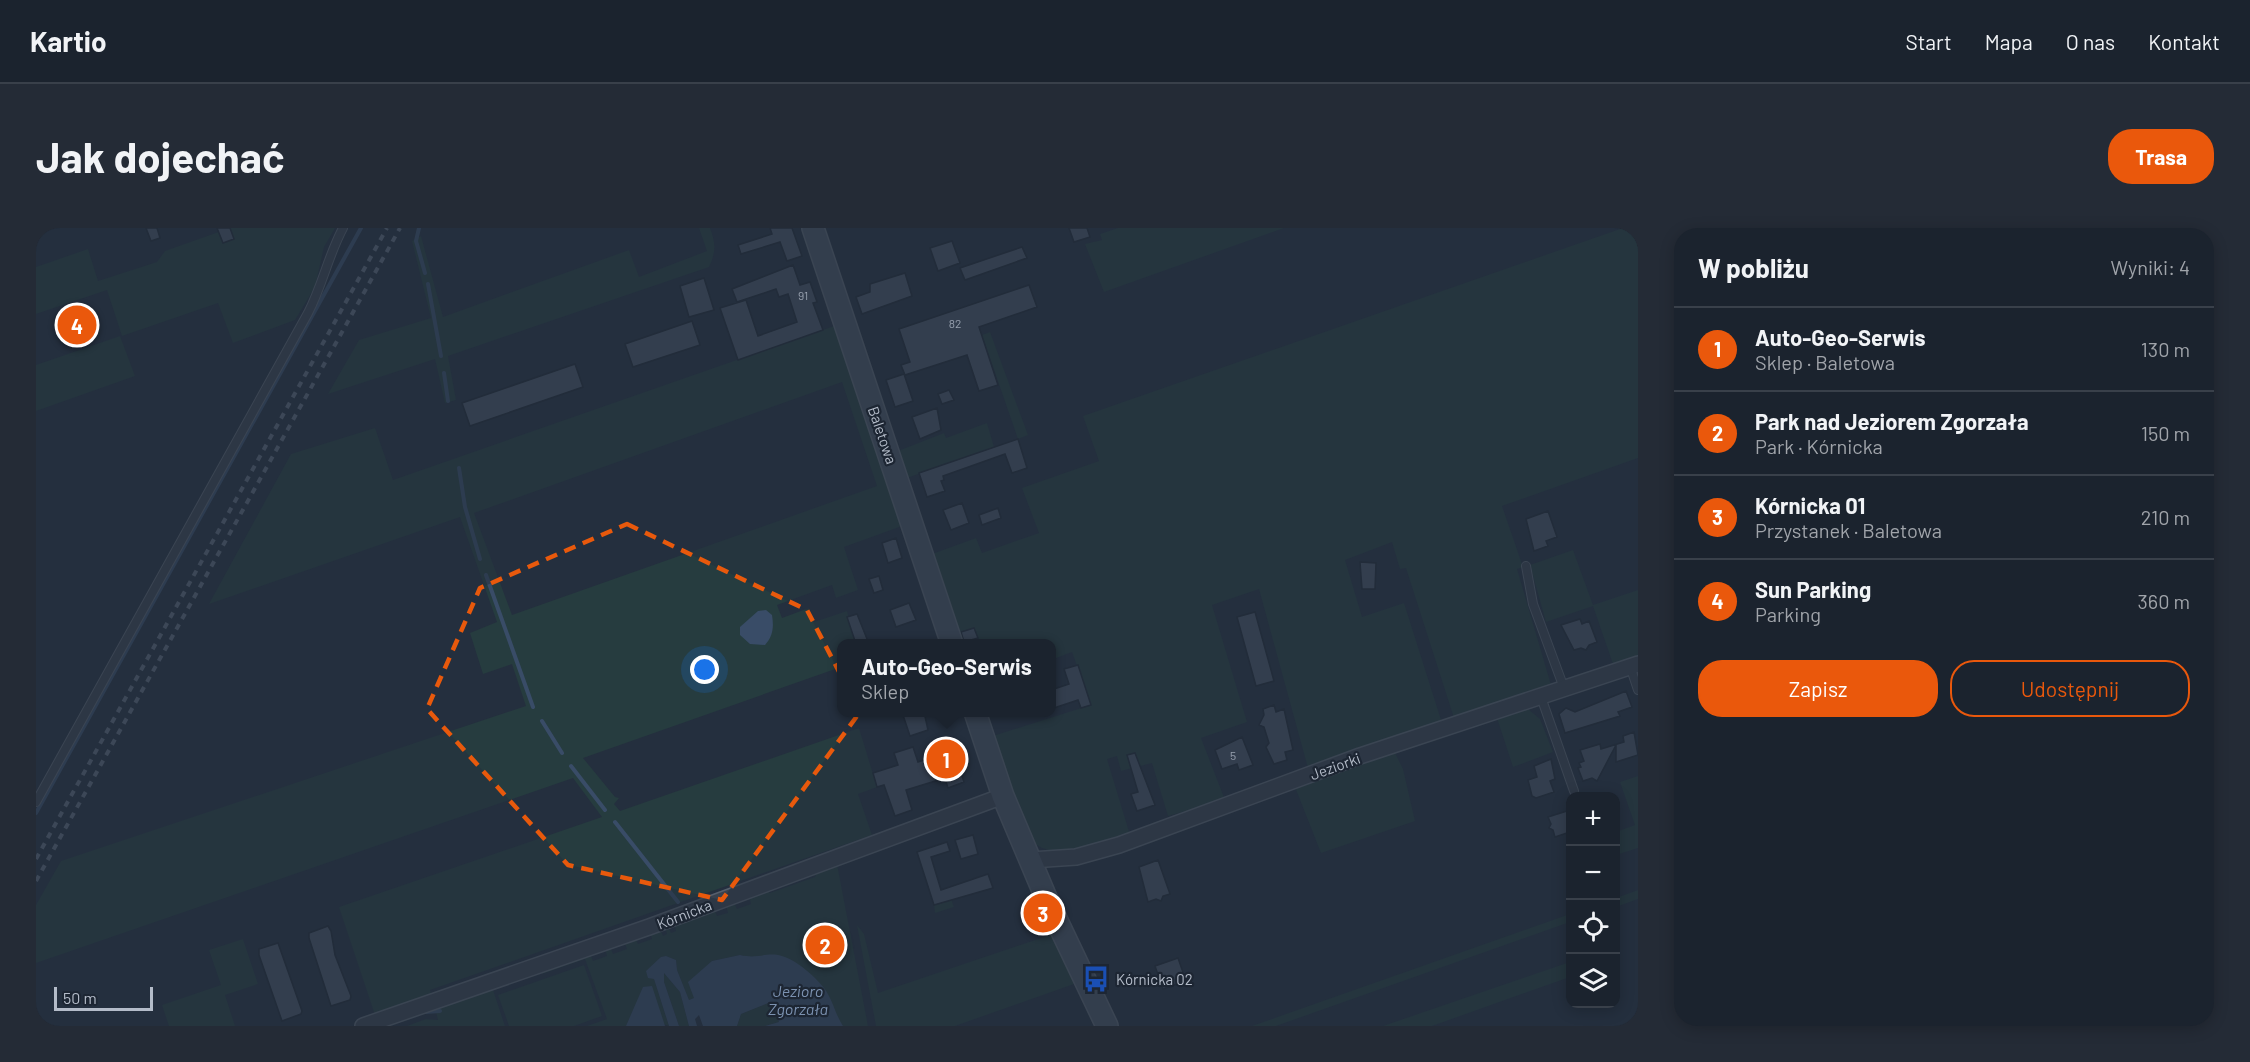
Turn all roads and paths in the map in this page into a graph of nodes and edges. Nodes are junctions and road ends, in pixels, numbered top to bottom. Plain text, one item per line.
1 (343, 228) edge
2 (813, 228) edge
3 (1526, 566) dead end
4 (950, 639) edge
5 (1634, 665) edge
6 (1564, 688) junction
7 (1638, 690) edge
8 (1541, 697) junction
9 (977, 717) edge
10 (1574, 791) dead end
11 (1003, 796) junction
12 (36, 802) edge
13 (1031, 860) junction
14 (363, 1026) edge
15 (1107, 1026) edge

1 - 12 lane
2 - 4 street, Baletowa
3 - 6 lane
5 - 6 street, Jeziorki
5 - 7 lane
6 - 8 street, Jeziorki
8 - 10 lane
8 - 13 street, Jeziorki
9 - 11 street
11 - 13 street
11 - 14 street, Kórnicka
13 - 15 street

